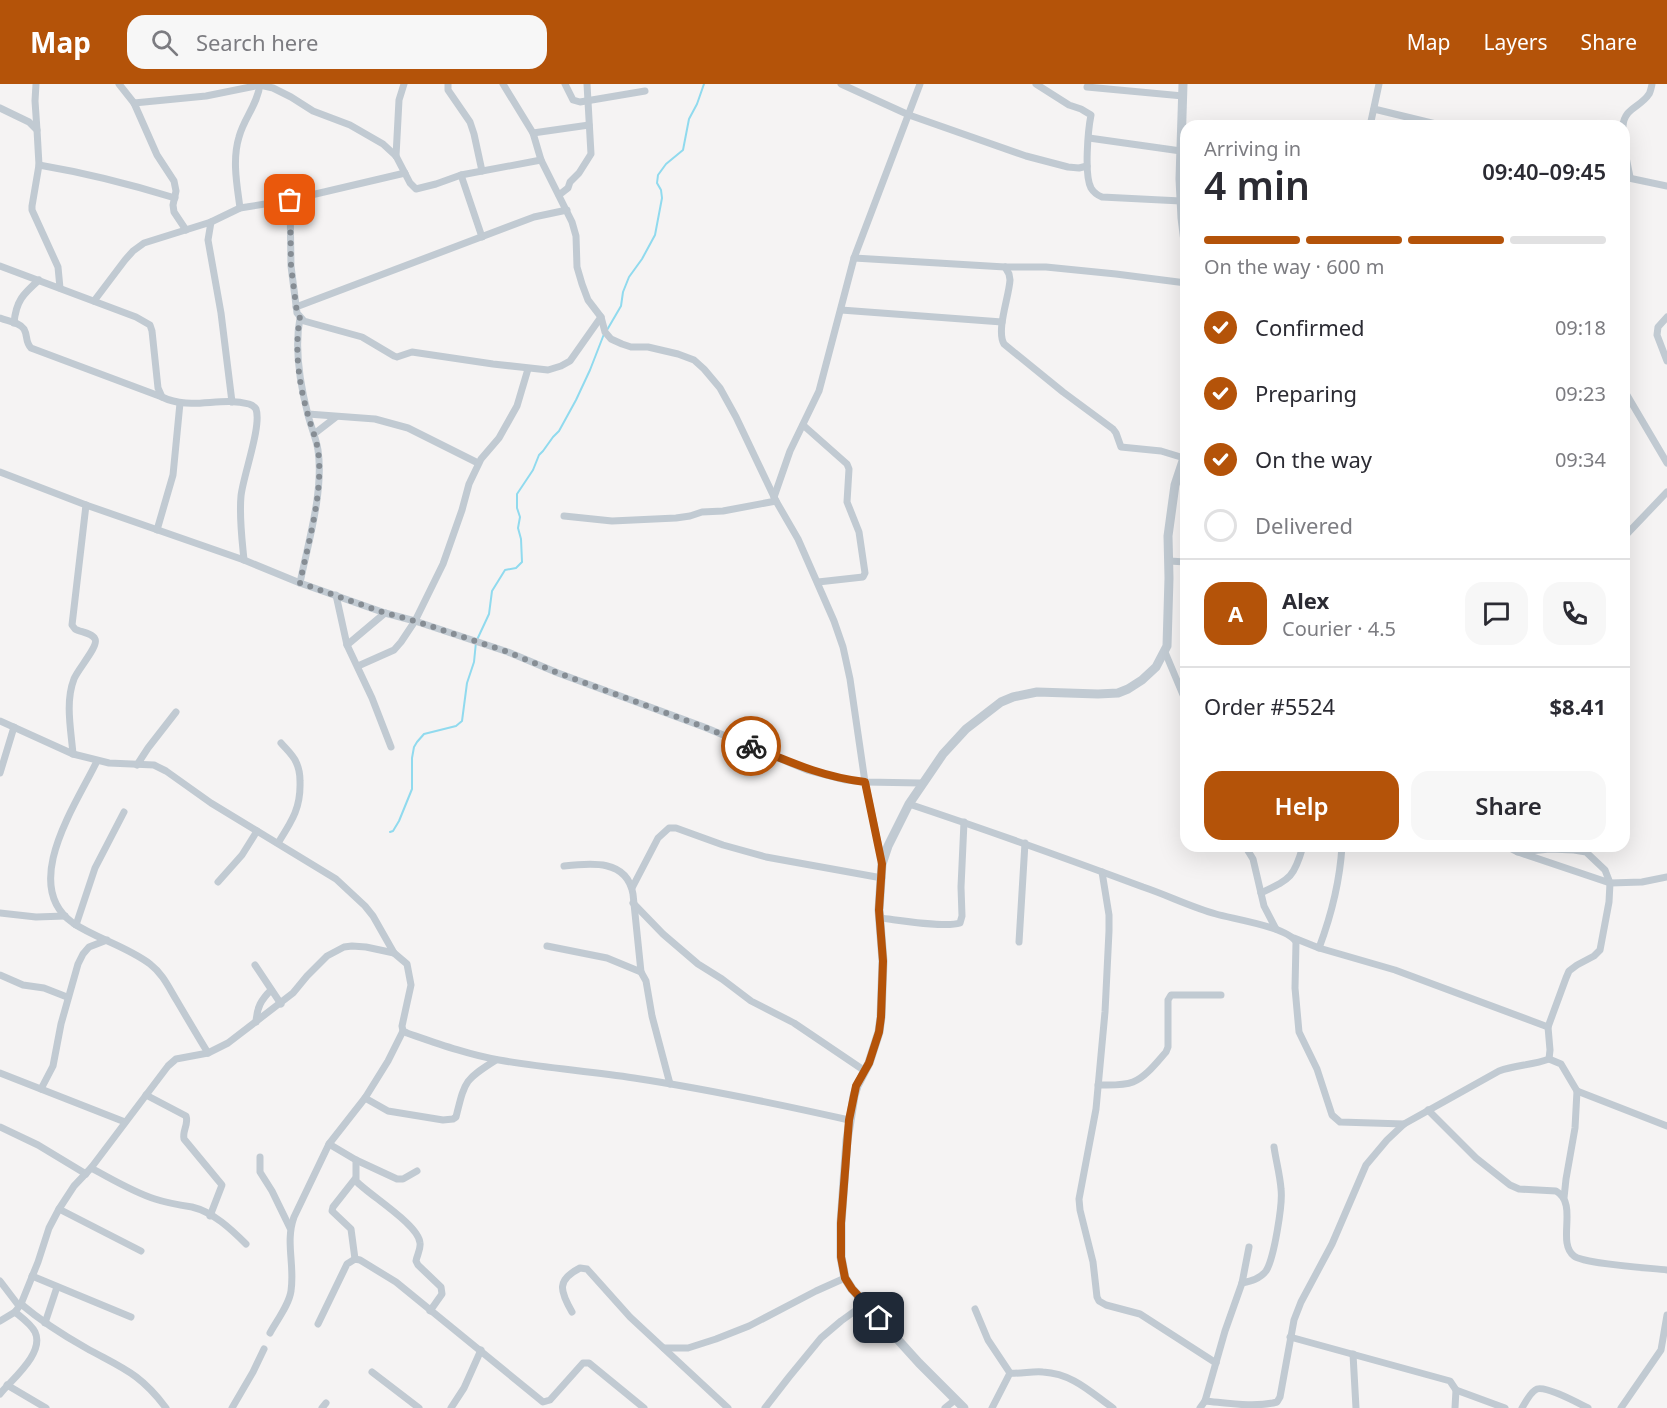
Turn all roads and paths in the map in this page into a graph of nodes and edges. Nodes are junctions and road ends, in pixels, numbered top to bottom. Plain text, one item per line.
1 (36, 84) edge
2 (119, 84) edge
3 (404, 84) edge
4 (503, 84) edge
5 (565, 84) edge
6 (587, 84) edge
7 (841, 84) edge
8 (920, 84) edge
9 (1036, 84) edge
10 (1183, 84) edge
11 (1379, 84) edge
12 (1652, 84) edge
13 (260, 85) edge
14 (445, 85) edge
15 (1087, 87) dead end
16 (645, 91) dead end
17 (1183, 96) junction
18 (588, 101) junction
19 (134, 103) junction
20 (0, 108) edge
21 (1374, 109) junction
22 (909, 115) junction
23 (1182, 120) edge
24 (1371, 120) edge
25 (1419, 120) edge
26 (1624, 120) edge
27 (589, 125) junction
28 (37, 130) junction
29 (532, 133) junction
30 (1089, 138) junction
31 (1180, 152) edge
32 (396, 156) junction
33 (541, 160) junction
34 (39, 165) junction
35 (1088, 166) junction
36 (482, 171) junction
37 (405, 174) junction
38 (461, 175) junction
39 (1630, 178) edge
40 (1667, 186) edge
41 (559, 195) junction
42 (175, 198) junction
43 (290, 200) junction
44 (1180, 201) edge
45 (240, 208) junction
46 (567, 210) junction
47 (211, 222) junction
48 (186, 230) junction
49 (482, 237) junction
50 (854, 258) junction
51 (0, 266) edge
52 (1005, 267) junction
53 (39, 280) junction
54 (1180, 281) edge
55 (60, 288) junction
56 (94, 301) junction
57 (296, 307) junction
58 (841, 310) junction
59 (601, 317) junction
60 (1667, 317) edge
61 (0, 318) edge
62 (300, 318) junction
63 (1002, 322) junction
64 (14, 323) junction
65 (1667, 361) edge
66 (528, 369) junction
67 (162, 397) junction
68 (1630, 400) edge
69 (232, 402) junction
70 (180, 403) junction
71 (308, 414) junction
72 (336, 417) junction
73 (803, 425) junction
74 (314, 434) junction
75 (1180, 454) edge
76 (1667, 463) edge
77 (478, 464) junction
78 (1180, 470) edge
79 (0, 472) edge
80 (1667, 492) edge
81 (775, 499) junction
82 (86, 505) junction
83 (564, 516) dead end
84 (157, 530) junction
85 (1630, 531) edge
86 (244, 560) junction
87 (1169, 561) junction
88 (1180, 562) edge
89 (818, 582) junction
90 (300, 583) junction
91 (336, 595) junction
92 (385, 613) junction
93 (415, 621) junction
94 (346, 645) junction
95 (1165, 652) junction
96 (358, 666) junction
97 (1180, 688) edge
98 (176, 712) dead end
99 (0, 721) edge
100 (14, 727) junction
101 (281, 743) dead end
102 (391, 747) dead end
103 (72, 754) junction
104 (97, 761) junction
105 (137, 765) junction
106 (0, 773) edge
107 (865, 782) junction
108 (921, 783) junction
109 (909, 804) junction
110 (124, 812) dead end
111 (964, 822) junction
112 (257, 831) junction
113 (278, 843) junction
114 (1024, 843) junction
115 (1249, 852) edge
116 (1301, 852) edge
117 (1341, 852) edge
118 (1518, 852) edge
119 (1586, 852) edge
120 (882, 864) junction
121 (564, 866) dead end
122 (1102, 873) junction
123 (1667, 877) edge
124 (882, 878) junction
125 (218, 882) dead end
126 (1610, 883) junction
127 (632, 888) junction
128 (1261, 893) junction
129 (633, 903) junction
130 (0, 913) edge
131 (65, 916) junction
132 (880, 918) junction
133 (76, 925) junction
134 (1276, 929) junction
135 (1294, 938) junction
136 (107, 940) junction
137 (1018, 942) dead end
138 (547, 946) dead end
139 (1319, 948) junction
140 (394, 953) junction
141 (255, 965) dead end
142 (641, 972) junction
143 (0, 975) edge
144 (271, 990) junction
145 (1221, 995) dead end
146 (67, 998) junction
147 (280, 1004) junction
148 (256, 1022) junction
149 (1548, 1027) junction
150 (403, 1031) junction
151 (208, 1053) junction
152 (1549, 1059) junction
153 (496, 1060) junction
154 (865, 1071) junction
155 (0, 1072) edge
156 (670, 1084) junction
157 (1098, 1085) junction
158 (40, 1089) junction
159 (1577, 1091) junction
160 (146, 1095) junction
161 (365, 1098) junction
162 (1428, 1110) junction
163 (849, 1120) junction
164 (125, 1122) junction
165 (1404, 1124) junction
166 (1667, 1126) edge
167 (0, 1127) edge
168 (329, 1144) junction
169 (1274, 1147) dead end
170 (260, 1157) dead end
171 (356, 1160) junction
172 (89, 1171) junction
173 (417, 1171) dead end
174 (355, 1179) junction
175 (1564, 1199) junction
176 (59, 1209) junction
177 (210, 1216) junction
178 (290, 1228) junction
179 (246, 1244) dead end
180 (1249, 1247) dead end
181 (141, 1251) dead end
182 (355, 1259) junction
183 (1667, 1270) edge
184 (32, 1276) junction
185 (845, 1278) junction
186 (0, 1281) edge
187 (1242, 1283) junction
188 (57, 1287) junction
189 (866, 1303) junction
190 (18, 1307) junction
191 (975, 1309) dead end
192 (430, 1311) junction
193 (572, 1312) dead end
194 (1667, 1315) edge
195 (131, 1317) dead end
196 (0, 1321) edge
197 (45, 1323) junction
198 (318, 1324) dead end
199 (270, 1333) dead end
200 (1290, 1337) junction
201 (664, 1348) junction
202 (264, 1349) dead end
203 (481, 1350) junction
204 (1353, 1354) junction
205 (1216, 1363) junction
206 (372, 1372) dead end
207 (1010, 1373) junction
208 (7, 1384) junction
209 (1456, 1390) junction
210 (0, 1394) edge
211 (955, 1400) junction
212 (1205, 1401) junction
213 (46, 1408) edge
214 (166, 1408) edge
215 (232, 1408) edge
216 (419, 1408) edge
217 (451, 1408) edge
218 (644, 1408) edge
219 (728, 1408) edge
220 (765, 1408) edge
221 (945, 1408) edge
222 (964, 1408) edge
223 (992, 1408) edge
224 (1113, 1408) edge
225 (1200, 1408) edge
226 (1356, 1408) edge
227 (1455, 1408) edge
228 (1504, 1408) edge
229 (1522, 1408) edge
230 (1588, 1408) edge
231 (1621, 1408) edge

1 - 28 street
2 - 19 street
3 - 32 street
4 - 29 street
5 - 18 street
6 - 18 street
7 - 22 street
8 - 22 street
9 - 30 street
10 - 17 street
11 - 21 street
12 - 26 street
13 - 19 street
13 - 32 street
13 - 45 street
14 - 36 street
15 - 17 street
16 - 18 street
17 - 23 street
18 - 27 street
19 - 42 street
20 - 28 street
21 - 24 street
21 - 25 street
22 - 35 street
22 - 50 street
27 - 29 street
27 - 41 street
28 - 34 street
29 - 33 street
30 - 31 street
30 - 35 street
32 - 37 street
33 - 36 street
33 - 41 street
34 - 42 street
34 - 55 street
35 - 44 street
36 - 38 street
37 - 38 street
37 - 43 street
38 - 49 street
39 - 40 street
41 - 46 street
42 - 48 street
43 - 45 street
43 - 57 street
45 - 47 street
46 - 49 street
46 - 59 street
47 - 48 street
47 - 69 street
48 - 56 street
49 - 57 street
50 - 52 street
50 - 58 street
51 - 53 street
52 - 54 street
52 - 63 street
53 - 55 street
53 - 64 street
55 - 56 street
56 - 67 street
57 - 62 street
58 - 63 street
58 - 73 street
59 - 66 street
59 - 81 street
60 - 65 street
61 - 64 street
62 - 66 street
62 - 71 street
63 - 75 street
64 - 67 street
66 - 77 street
67 - 70 street
68 - 76 street
69 - 70 street
69 - 86 street
70 - 84 street
71 - 72 street
71 - 74 street
72 - 74 street
72 - 77 street
73 - 81 street
73 - 89 street
74 - 90 street
77 - 93 street
78 - 87 street
79 - 82 street
80 - 85 street
81 - 83 street
81 - 89 street
82 - 84 street
82 - 103 street
84 - 86 street
86 - 90 street
87 - 88 street
87 - 95 street
89 - 107 street
90 - 91 street
91 - 92 street
91 - 94 street
92 - 93 street
92 - 94 street
93 - 96 street
93 - 107 street
94 - 96 street
95 - 97 street
95 - 108 street
96 - 102 street
98 - 105 street
99 - 100 street
100 - 103 street
100 - 106 street
101 - 113 street
103 - 104 street
104 - 105 street
104 - 131 street
105 - 112 street
107 - 108 street
107 - 120 street
108 - 109 street
109 - 111 street
109 - 120 street
110 - 133 street
111 - 114 street
111 - 132 street
112 - 113 street
112 - 125 street
113 - 140 street
114 - 122 street
114 - 137 street
115 - 128 street
116 - 128 street
117 - 139 street
118 - 126 street
119 - 126 street
120 - 124 street
121 - 127 street
122 - 134 street
122 - 157 street
123 - 126 street
124 - 127 street
124 - 132 street
126 - 149 street
127 - 129 street
128 - 134 street
129 - 142 street
129 - 154 street
130 - 131 street
131 - 133 street
132 - 154 street
133 - 136 street
134 - 135 street
135 - 139 street
135 - 165 street
136 - 146 street
136 - 151 street
138 - 142 street
139 - 149 street
140 - 147 street
140 - 150 street
141 - 144 street
142 - 156 street
143 - 146 street
144 - 147 street
144 - 148 street
145 - 157 street
146 - 158 street
147 - 148 street
148 - 151 street
149 - 152 street
150 - 153 street
150 - 161 street
151 - 160 street
152 - 159 street
152 - 162 street
153 - 156 street
153 - 161 street
154 - 163 street
155 - 158 street
156 - 163 street
157 - 205 street
158 - 164 street
159 - 166 street
159 - 175 street
160 - 164 street
160 - 177 street
161 - 168 street
162 - 165 street
162 - 175 street
163 - 185 street
164 - 172 street
165 - 200 street
167 - 172 street
168 - 171 street
168 - 178 street
169 - 187 street
170 - 178 street
171 - 173 street
171 - 174 street
172 - 176 street
172 - 177 street
174 - 182 street
174 - 192 street
175 - 183 street
176 - 181 street
176 - 184 street
177 - 179 street
178 - 199 street
180 - 187 street
182 - 192 street
182 - 198 street
184 - 188 street
184 - 190 street
185 - 189 street
185 - 201 street
186 - 190 street
187 - 205 street
188 - 195 street
188 - 197 street
189 - 211 street
189 - 220 street
190 - 196 street
190 - 197 street
190 - 208 street
191 - 207 street
192 - 203 street
193 - 201 street
194 - 231 street
197 - 214 street
200 - 204 street
200 - 212 street
201 - 219 street
202 - 215 street
203 - 217 street
203 - 218 street
204 - 209 street
204 - 226 street
205 - 212 street
206 - 216 street
207 - 223 street
207 - 224 street
208 - 210 street
208 - 213 street
209 - 227 street
209 - 228 street
211 - 221 street
211 - 222 street
212 - 225 street
229 - 230 street

